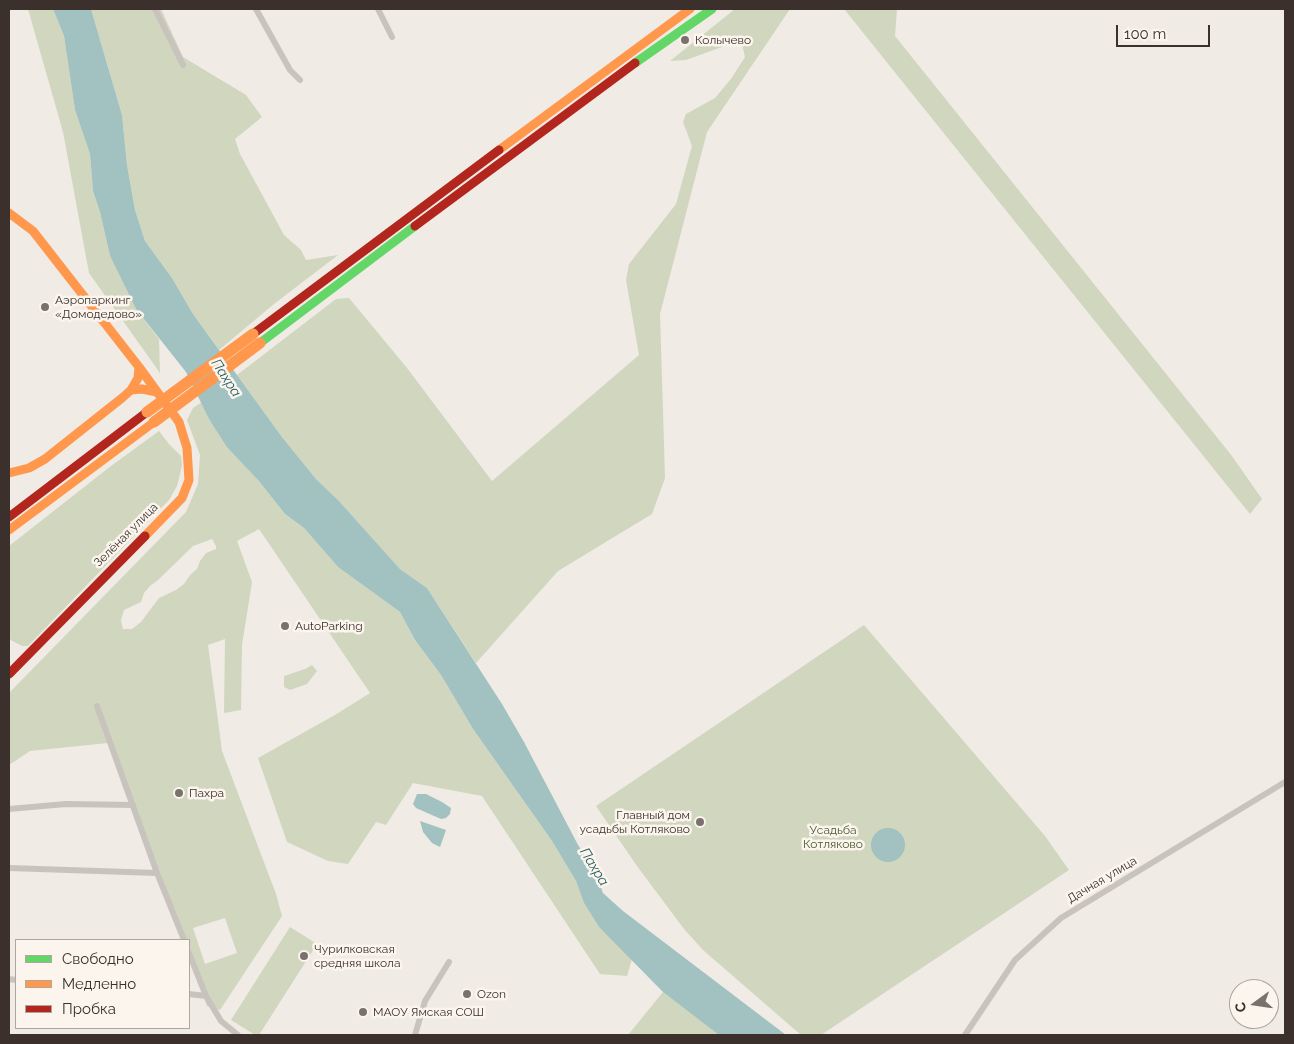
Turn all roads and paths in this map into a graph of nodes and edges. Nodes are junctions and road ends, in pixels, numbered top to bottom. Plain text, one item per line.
1 (155, 9) edge
2 (256, 9) edge
3 (378, 9) edge
4 (712, 9) edge
5 (686, 10) edge
6 (392, 37) dead end
7 (183, 65) dead end
8 (300, 80) dead end
9 (9, 213) edge
10 (256, 338) junction
11 (139, 367) junction
12 (131, 390) junction
13 (157, 392) junction
14 (150, 417) junction
15 (9, 473) edge
16 (9, 517) edge
17 (9, 530) edge
18 (9, 674) edge
19 (97, 706) dead end
20 (1285, 782) edge
21 (133, 805) junction
22 (9, 809) edge
23 (9, 868) edge
24 (157, 873) junction
25 (184, 939) edge
26 (190, 956) edge
27 (449, 962) dead end
28 (190, 994) edge
29 (206, 996) junction
30 (238, 1035) edge
31 (415, 1035) edge
32 (965, 1035) edge

1 - 7 street
2 - 8 street
3 - 6 street
4 - 10 main road
5 - 10 main road
9 - 11 main road, Зелёная улица
10 - 14 main road, bridge
11 - 12 main road
11 - 13 main road, Зелёная улица
12 - 13 main road
12 - 15 main road
13 - 18 main road, Зелёная улица
14 - 16 main road
14 - 17 main road
19 - 21 street
20 - 32 street, Дачная улица
21 - 22 street
21 - 24 street
23 - 24 street
24 - 25 street
26 - 29 street
27 - 31 street
28 - 29 street
29 - 30 street

